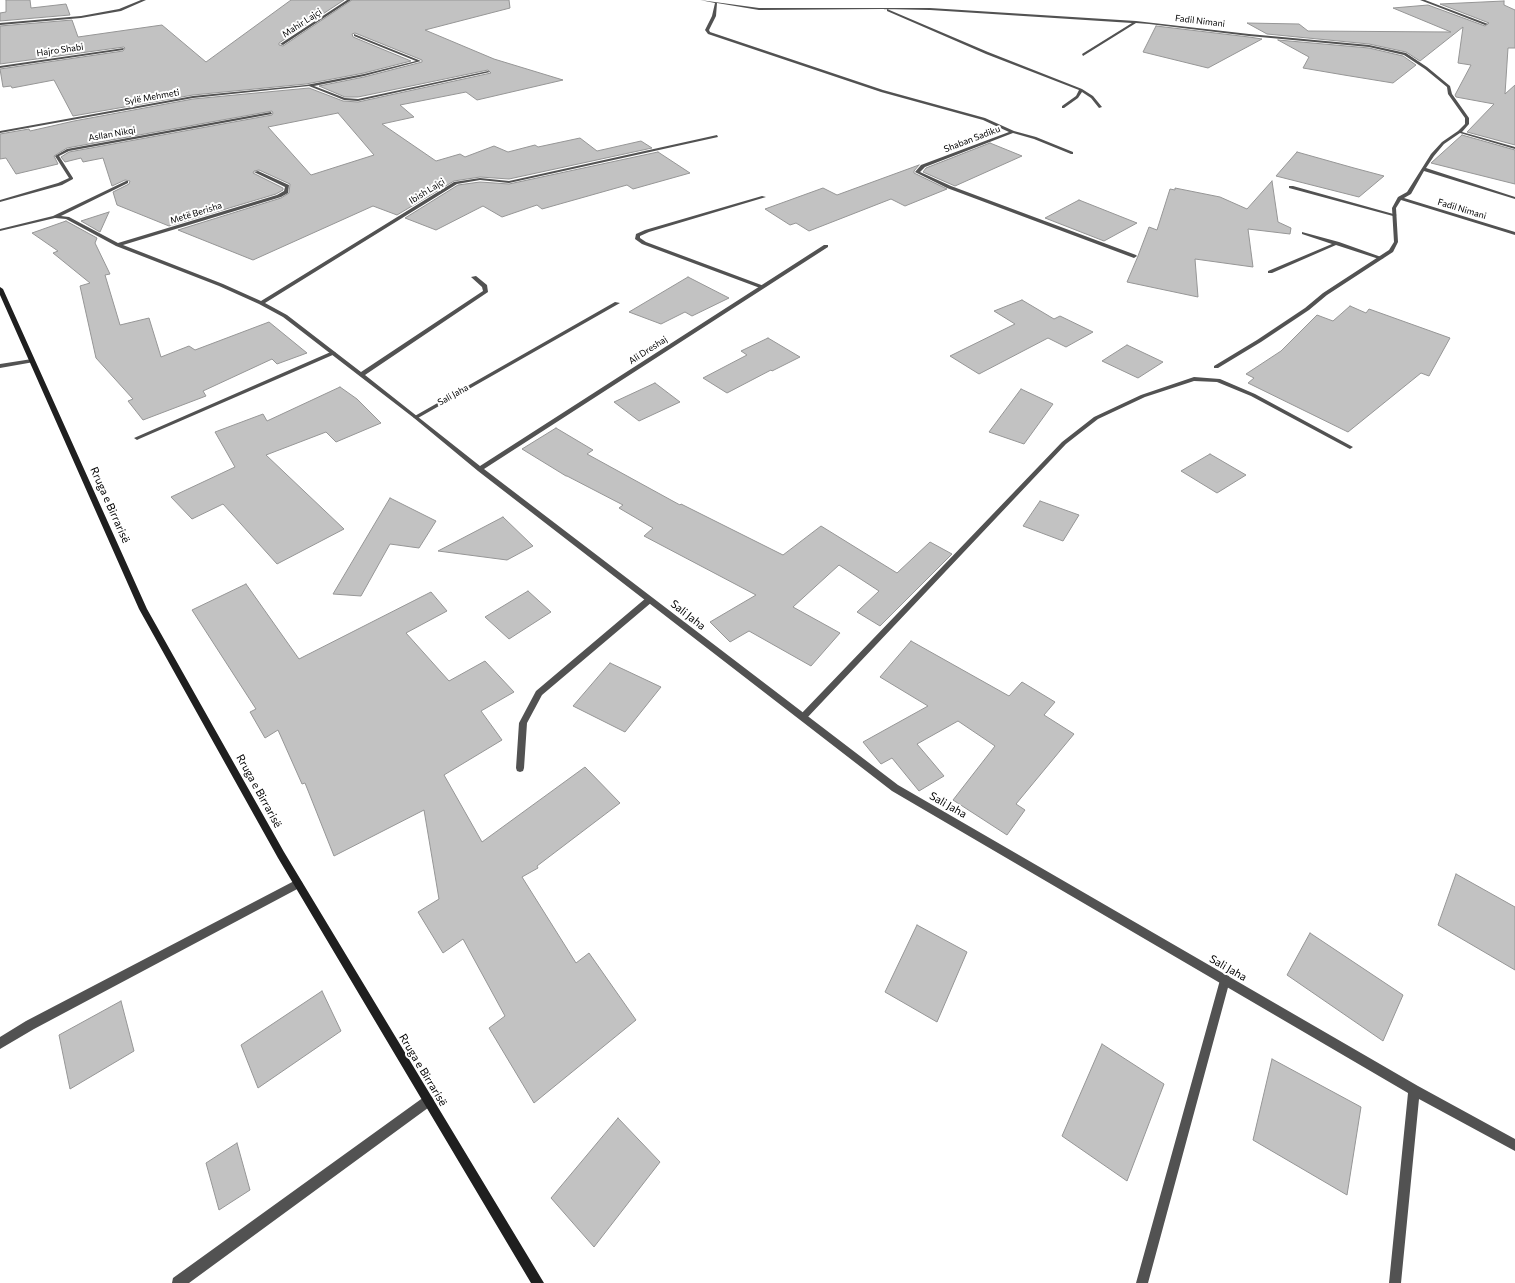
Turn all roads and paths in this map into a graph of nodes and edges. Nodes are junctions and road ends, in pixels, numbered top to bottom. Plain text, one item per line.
1 (144, 0) edge
2 (349, 0) edge
3 (702, 0) edge
4 (1422, 0) edge
5 (716, 3) junction
6 (883, 8) junction
7 (1136, 22) junction
8 (0, 24) edge
9 (1486, 24) dead end
10 (355, 35) dead end
11 (282, 44) dead end
12 (123, 49) dead end
13 (1083, 56) dead end
14 (0, 67) edge
15 (488, 72) dead end
16 (309, 85) junction
17 (1081, 90) junction
18 (1063, 107) dead end
19 (1100, 107) dead end
20 (271, 113) dead end
21 (0, 132) edge
22 (1013, 132) junction
23 (1459, 132) junction
24 (717, 136) dead end
25 (1515, 148) edge
26 (1072, 153) dead end
27 (1423, 169) junction
28 (256, 172) dead end
29 (126, 182) dead end
30 (1291, 187) dead end
31 (764, 197) dead end
32 (1400, 198) junction
33 (1515, 198) edge
34 (0, 201) edge
35 (1395, 215) junction
36 (55, 218) junction
37 (0, 230) edge
38 (1304, 233) dead end
39 (1515, 234) edge
40 (1337, 243) junction
41 (118, 244) junction
42 (826, 246) dead end
43 (1134, 256) dead end
44 (1381, 258) junction
45 (1270, 272) dead end
46 (474, 277) dead end
47 (762, 288) junction
48 (0, 289) edge
49 (261, 303) junction
50 (616, 303) dead end
51 (333, 353) junction
52 (32, 361) junction
53 (0, 366) edge
54 (1216, 367) dead end
55 (361, 375) junction
56 (416, 416) junction
57 (137, 438) dead end
58 (1350, 447) dead end
59 (480, 469) junction
60 (649, 600) junction
61 (803, 717) junction
62 (520, 768) dead end
63 (298, 884) junction
64 (1225, 980) junction
65 (0, 1043) edge
66 (1414, 1090) junction
67 (428, 1101) junction
68 (1515, 1145) edge
69 (178, 1283) edge
70 (538, 1283) edge
71 (1142, 1283) edge
72 (1395, 1283) edge

1 - 8 street
2 - 11 street, Mahir Lajçi
3 - 5 street, Fadil Nimani
4 - 9 street
5 - 6 street, Fadil Nimani
5 - 22 street, Shaban Sadiku
6 - 7 street, Fadil Nimani
6 - 17 street, Fadil Nimani
7 - 13 street
7 - 23 street, Fadil Nimani
10 - 16 street, Sylë Mehmeti
12 - 14 street, Hajro Shabi
15 - 16 street, Sylë Mehmeti
16 - 21 street, Sylë Mehmeti
17 - 18 street
17 - 19 street, Fadil Nimani
20 - 34 street, Asllan Nikqi
22 - 26 street
22 - 43 street, Shaban Sadiku
23 - 25 street
23 - 27 street
24 - 49 street, Ibish Lajçi
27 - 32 street
27 - 33 street
28 - 41 street, Metë Berisha
29 - 36 street
30 - 35 street
31 - 47 street
32 - 35 street
32 - 39 street, Fadil Nimani
35 - 44 street
36 - 37 street
36 - 41 street
38 - 40 street
40 - 44 street
40 - 45 street
41 - 49 street
42 - 47 street, Ali Dreshaj
44 - 54 street
46 - 55 street
47 - 59 street, Ali Dreshaj
48 - 52 street, Rruga e Birrarisë
49 - 51 street, Sali Jaha
50 - 56 street, Sali Jaha
51 - 55 street, Sali Jaha
51 - 57 street
52 - 53 street
52 - 63 street, Rruga e Birrarisë
55 - 56 street, Sali Jaha
56 - 59 street, Sali Jaha
58 - 61 street
59 - 60 street, Sali Jaha
60 - 61 street, Sali Jaha
60 - 62 street
61 - 64 street, Sali Jaha
63 - 65 street
63 - 67 street, Rruga e Birrarisë
64 - 66 street, Sali Jaha
64 - 71 street
66 - 68 street, Sali Jaha
66 - 72 street
67 - 69 street
67 - 70 street, Rruga e Birrarisë

